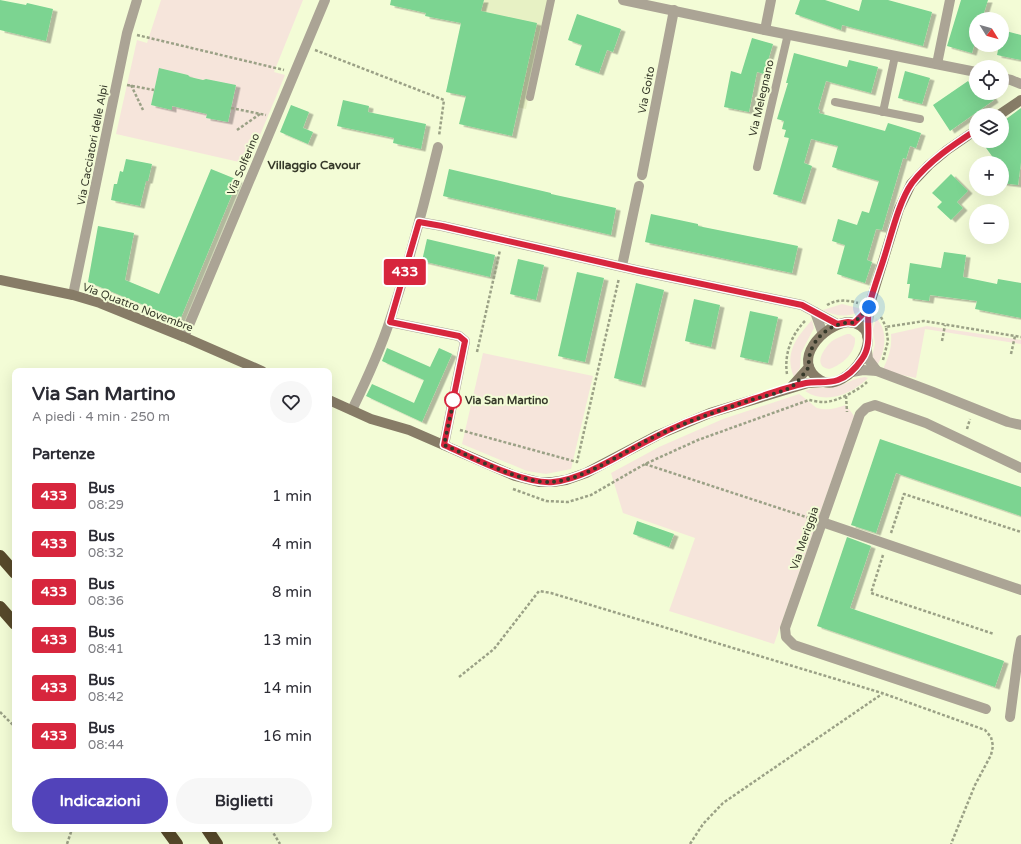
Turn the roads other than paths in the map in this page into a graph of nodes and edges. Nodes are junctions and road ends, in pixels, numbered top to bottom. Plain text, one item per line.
1 (137, 0) edge
2 (325, 0) edge
3 (551, 0) edge
4 (623, 0) edge
5 (771, 0) edge
6 (950, 0) edge
7 (674, 10) junction
8 (765, 30) junction
9 (788, 34) junction
10 (895, 56) junction
11 (937, 64) junction
12 (969, 71) edge
13 (1009, 80) edge
14 (1021, 84) edge
15 (530, 97) dead end
16 (1021, 100) edge
17 (835, 102) dead end
18 (1009, 108) edge
19 (883, 112) junction
20 (920, 119) dead end
21 (969, 135) edge
22 (438, 147) road end
23 (757, 167) dead end
24 (642, 175) dead end
25 (639, 186) dead end
26 (419, 222) junction
27 (622, 266) junction
28 (0, 280) edge
29 (73, 295) junction
30 (869, 307) junction
31 (815, 312) junction
32 (390, 322) junction
33 (854, 323) junction
34 (837, 324) junction
35 (823, 334) junction
36 (867, 336) junction
37 (184, 337) junction
38 (867, 351) junction
39 (809, 367) junction
40 (255, 368) edge
41 (877, 371) junction
42 (852, 372) junction
43 (823, 382) junction
44 (791, 387) junction
45 (332, 401) edge
46 (352, 410) junction
47 (1021, 425) edge
48 (444, 445) junction
49 (1021, 468) edge
50 (822, 522) junction
51 (0, 556) edge
52 (12, 570) edge
53 (1021, 590) edge
54 (0, 607) edge
55 (12, 621) edge
56 (1021, 640) edge
57 (986, 709) dead end
58 (1010, 717) dead end
59 (168, 832) edge
60 (209, 832) edge
61 (177, 844) edge
62 (217, 844) edge

1 - 29 street, Via Cacciatori delle Alpi
2 - 37 street, Via Solferino
3 - 15 lane
4 - 7 street
5 - 8 street
6 - 11 street
7 - 8 street
7 - 24 street, Via Goito
8 - 9 street
9 - 10 street
9 - 23 lane, Via Melegnano
10 - 11 street
10 - 19 lane
11 - 12 street
13 - 14 street
16 - 18 street
17 - 19 lane
19 - 20 lane
21 - 30 street
22 - 26 street
25 - 27 street
26 - 27 street
26 - 32 street
27 - 31 street
28 - 29 street, Via Quattro Novembre
29 - 37 street, Via Quattro Novembre
30 - 33 street
30 - 36 street
31 - 34 street
31 - 35 street
32 - 46 street
32 - 48 street
33 - 34 street
33 - 36 street
34 - 35 street
35 - 39 street
36 - 38 street
37 - 40 street, Via Quattro Novembre
38 - 41 street
38 - 42 street
39 - 43 street
39 - 44 street
41 - 42 street
41 - 47 street
42 - 43 street
43 - 44 street
44 - 48 street
45 - 46 street
46 - 48 street
49 - 50 street, Via Meriggia
50 - 53 street
50 - 57 street, Via Meriggia
51 - 52 highway
54 - 55 highway
56 - 58 street
59 - 61 highway
60 - 62 highway

